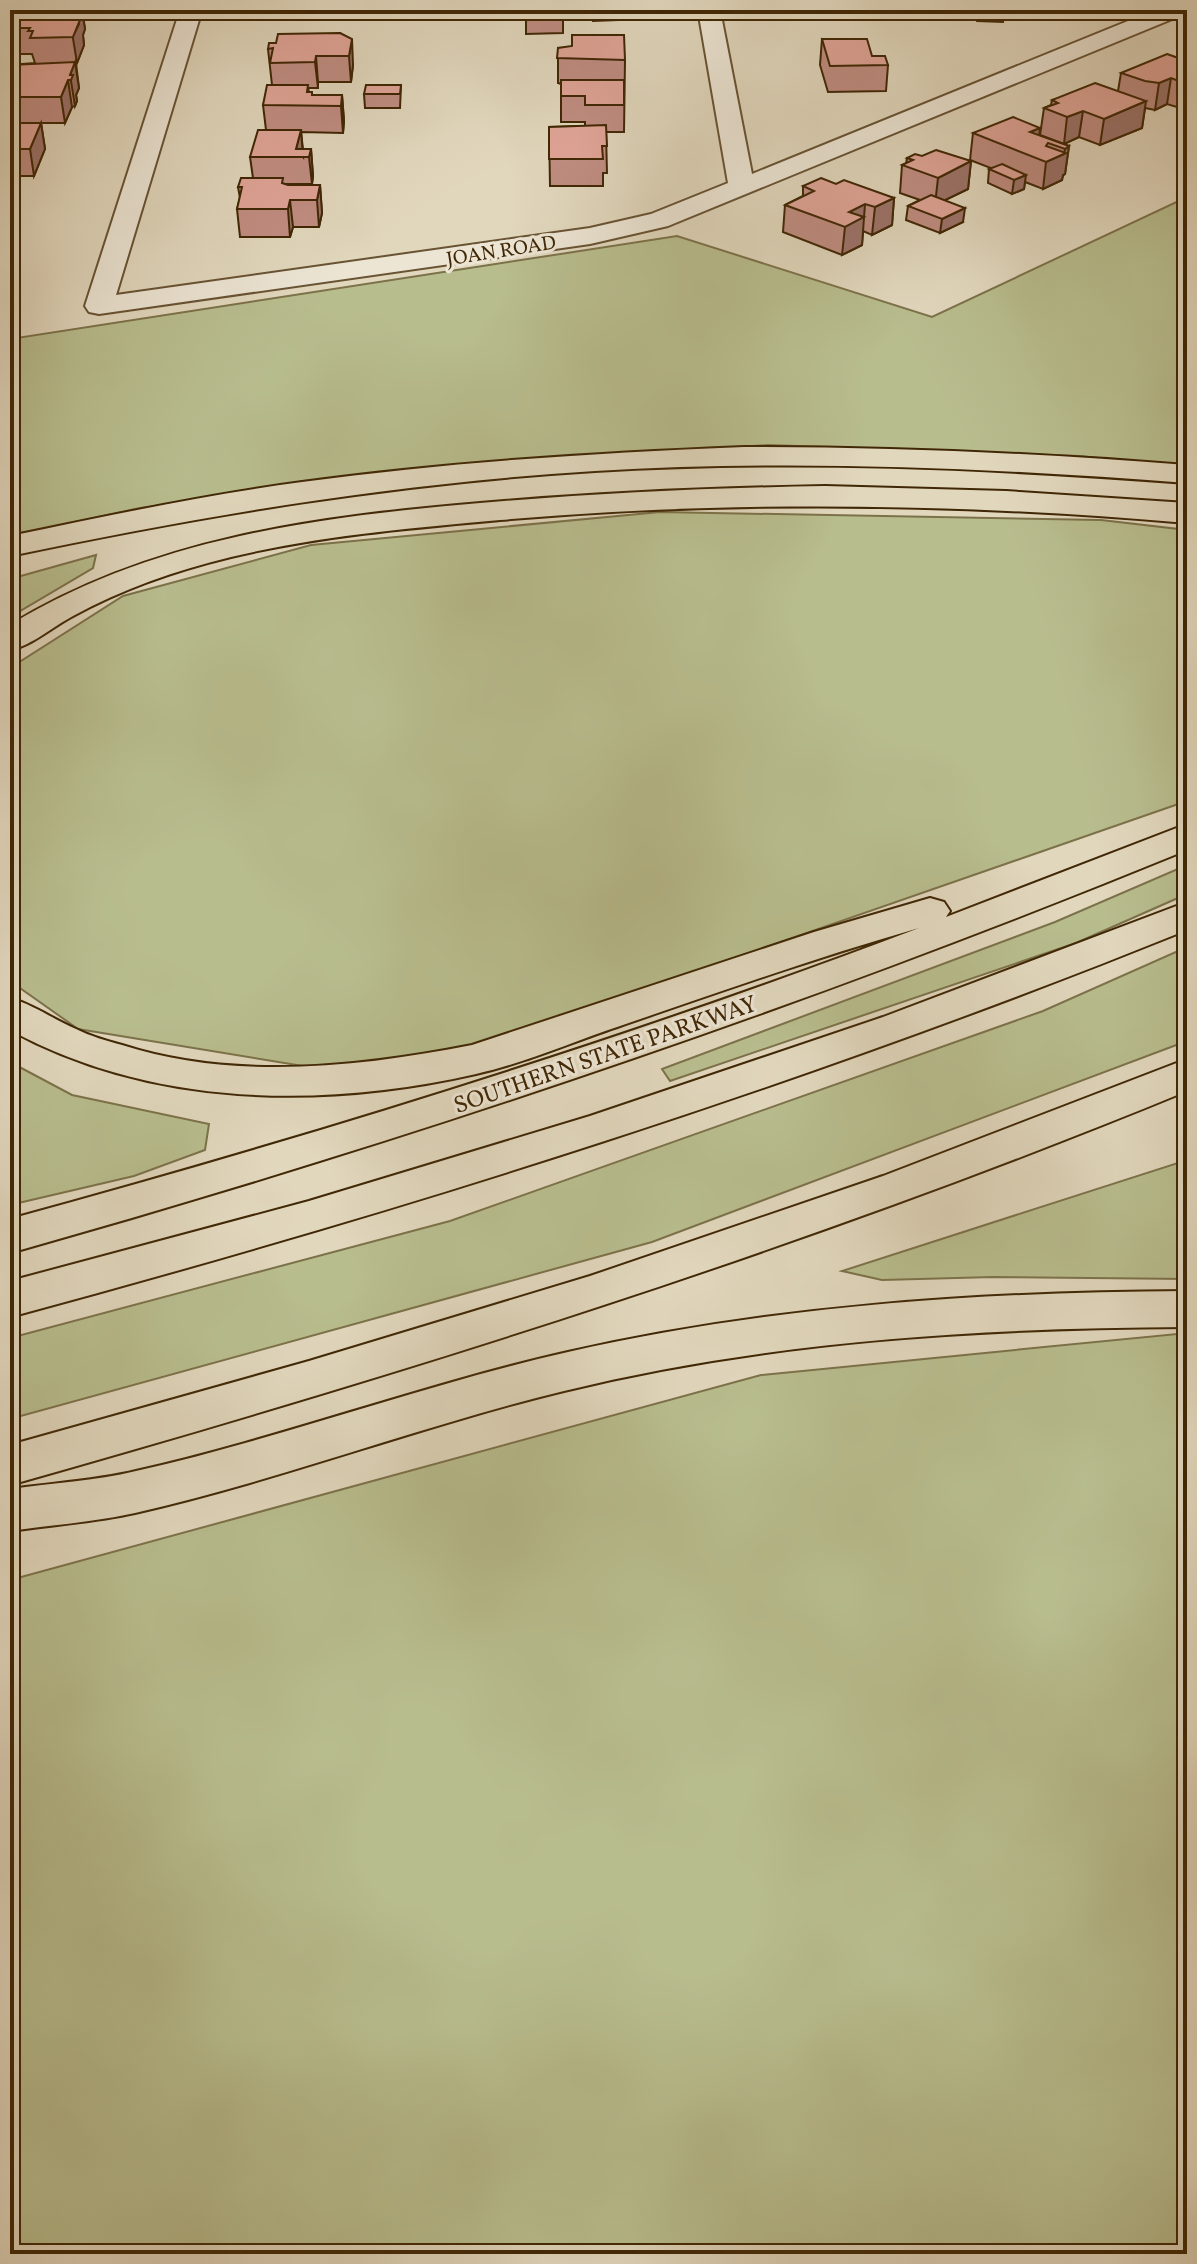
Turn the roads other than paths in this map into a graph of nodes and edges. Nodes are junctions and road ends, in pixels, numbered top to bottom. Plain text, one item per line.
1 (191, 10) edge
2 (709, 10) edge
3 (1174, 10) edge
4 (742, 187) junction
5 (1187, 474) edge
6 (1187, 513) edge
7 (10, 546) edge
8 (10, 640) edge
9 (1187, 836) edge
10 (1187, 915) edge
11 (10, 1012) edge
12 (1187, 1074) edge
13 (10, 1236) edge
14 (10, 1299) edge
15 (1187, 1309) edge
16 (10, 1465) edge
17 (10, 1510) edge

1 - 4 street, JOAN ROAD
2 - 4 street
3 - 4 street, JOAN ROAD
5 - 7 highway
6 - 8 highway
9 - 11 highway
9 - 13 highway, SOUTHERN STATE PARKWAY
10 - 14 highway
12 - 16 highway
15 - 17 highway

